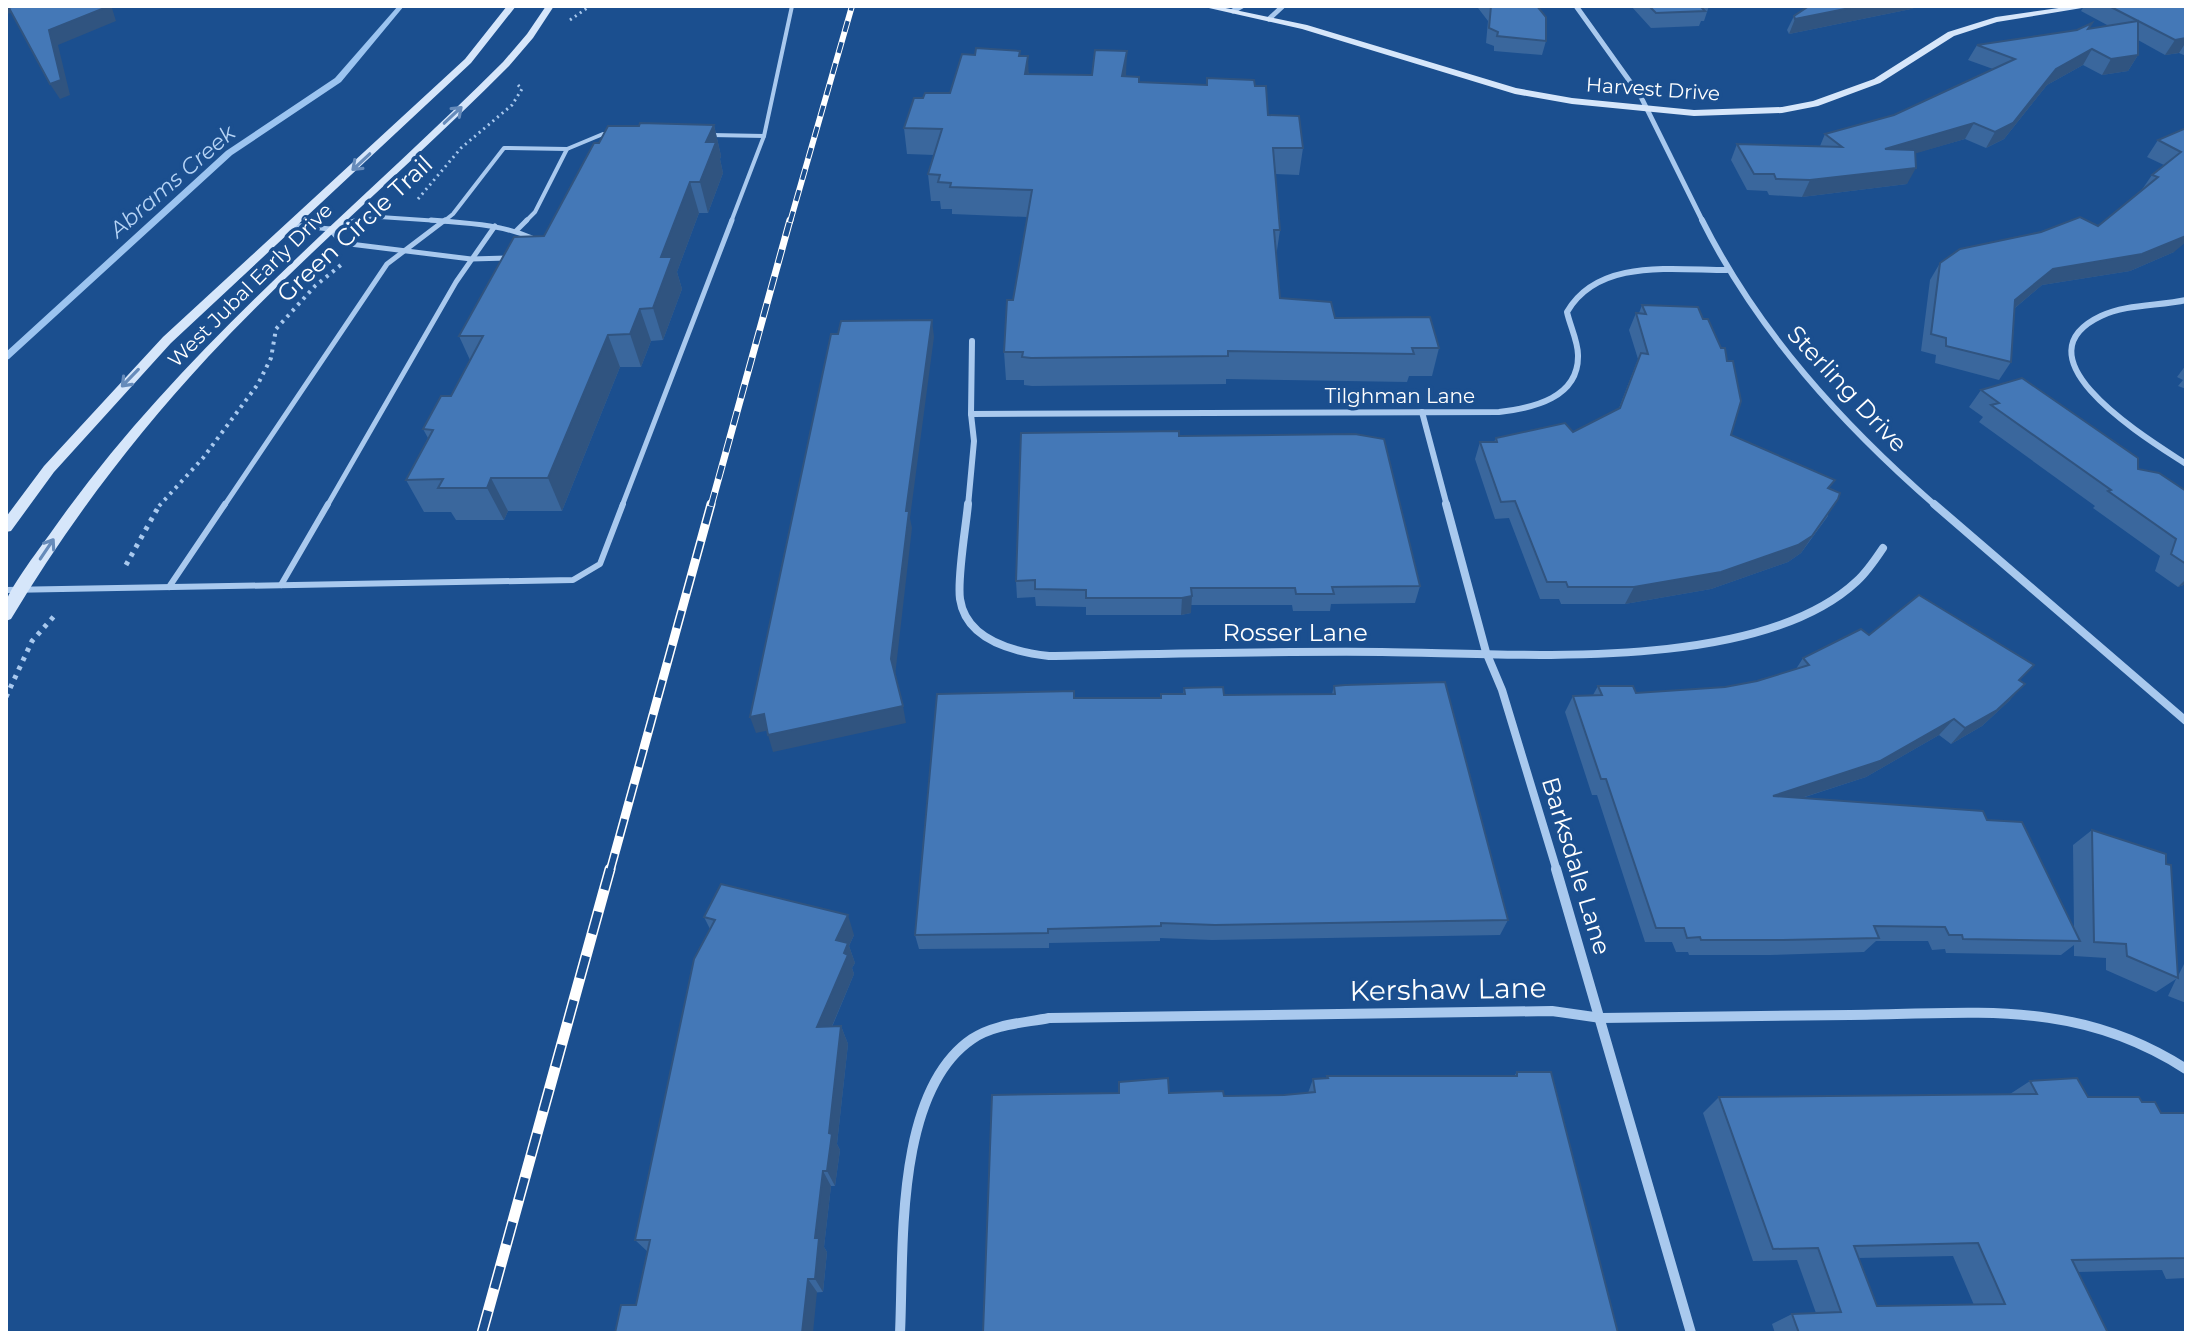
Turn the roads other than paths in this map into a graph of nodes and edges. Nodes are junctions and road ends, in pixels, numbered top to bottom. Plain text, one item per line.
1 (512, 6) edge
2 (550, 6) edge
3 (792, 6) edge
4 (1204, 6) edge
5 (1283, 6) edge
6 (1576, 6) edge
7 (2090, 6) edge
8 (1237, 8) edge
9 (1269, 19) junction
10 (1647, 109) junction
11 (618, 134) edge
12 (705, 135) edge
13 (764, 136) junction
14 (567, 149) junction
15 (442, 222) junction
16 (290, 225) junction
17 (495, 226) junction
18 (330, 229) junction
19 (516, 231) junction
20 (531, 246) edge
21 (404, 250) junction
22 (510, 257) edge
23 (471, 259) junction
24 (1727, 270) junction
25 (2186, 300) edge
26 (972, 341) dead end
27 (1422, 412) junction
28 (971, 414) junction
29 (2186, 464) edge
30 (6, 527) edge
31 (1883, 548) dead end
32 (281, 585) junction
33 (169, 587) junction
34 (21, 589) junction
35 (6, 590) edge
36 (6, 615) edge
37 (1486, 652) junction
38 (2186, 721) edge
39 (1601, 1018) junction
40 (2186, 1069) edge
41 (900, 1333) edge
42 (1691, 1333) edge

1 -> 16 main road, West Jubal Early Drive
18 -> 2 main road, West Jubal Early Drive
3 - 13 lane
4 - 8 main road, Harvest Drive
5 - 9 street
6 - 10 street, Sterling Drive
7 - 10 main road, Harvest Drive
8 - 9 main road, Harvest Drive
9 - 10 main road, Harvest Drive
10 - 24 street, Sterling Drive
11 - 14 lane
12 - 13 lane
13 - 32 lane
14 - 15 lane
14 - 19 lane
15 - 17 lane
15 - 18 lane
15 - 21 lane
16 - 18 lane
16 -> 30 main road, West Jubal Early Drive
17 - 19 lane
17 - 23 lane
18 - 21 lane
34 -> 18 main road, West Jubal Early Drive
19 - 20 lane
21 - 23 lane
21 - 33 lane
22 - 23 lane
23 - 32 lane
24 - 27 street, Tilghman Lane
24 - 38 street, Sterling Drive
25 - 29 street
26 - 28 street, Rosser Lane
27 - 28 street, Tilghman Lane
27 - 37 street, Barksdale Lane
28 - 37 street, Rosser Lane
31 - 37 street, Rosser Lane
32 - 33 lane
33 - 34 lane
34 - 35 lane
34 - 36 main road, West Jubal Early Drive
37 - 39 street, Barksdale Lane
39 - 40 street, Kershaw Lane
39 - 41 street, Kershaw Lane
39 - 42 street, Barksdale Lane

